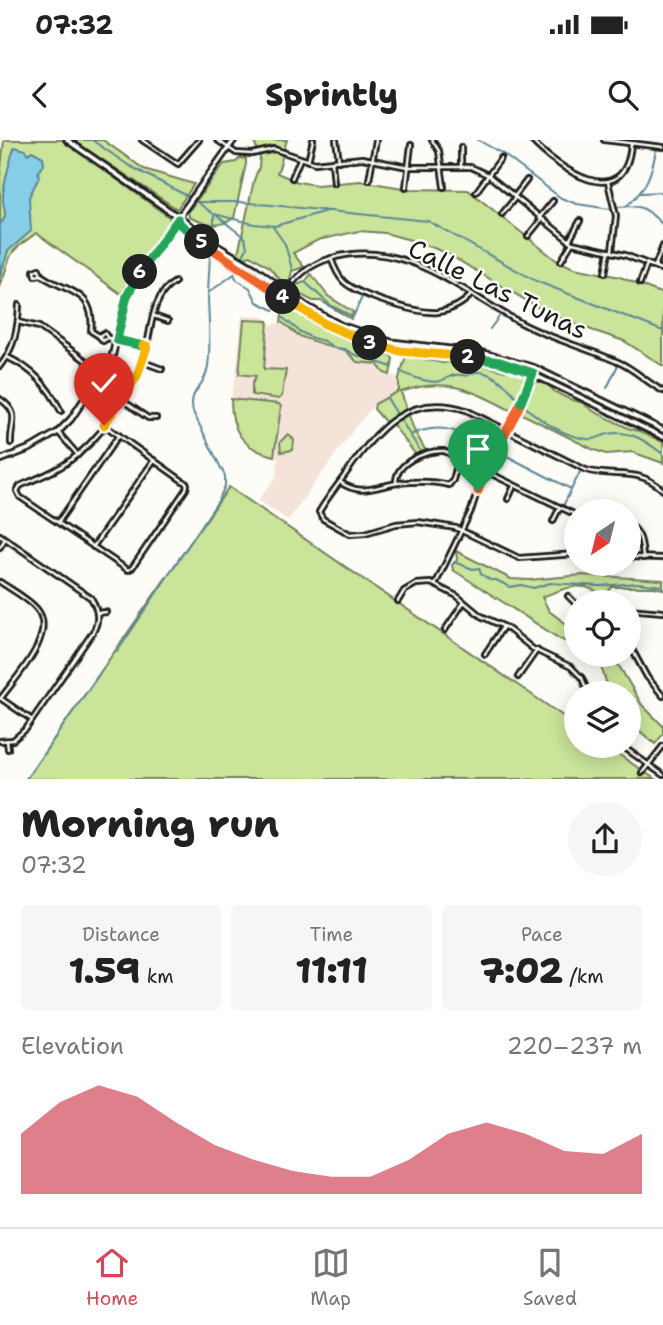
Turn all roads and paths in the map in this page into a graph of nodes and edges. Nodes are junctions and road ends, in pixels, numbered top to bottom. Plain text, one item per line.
1 (66, 140) edge
2 (142, 140) edge
3 (200, 140) edge
4 (217, 140) edge
5 (234, 140) edge
6 (313, 140) edge
7 (336, 140) edge
8 (376, 140) edge
9 (432, 140) edge
10 (531, 140) edge
11 (604, 140) edge
12 (631, 144) junction
13 (411, 145) dead end
14 (461, 147) dead end
15 (663, 147) edge
16 (228, 148) junction
17 (501, 158) dead end
18 (300, 159) junction
19 (373, 160) junction
20 (339, 161) junction
21 (308, 162) junction
22 (331, 162) junction
23 (461, 166) junction
24 (408, 167) junction
25 (442, 167) junction
26 (488, 175) junction
27 (292, 178) dead end
28 (369, 180) dead end
29 (527, 180) dead end
30 (608, 182) junction
31 (334, 183) dead end
32 (406, 187) dead end
33 (444, 187) dead end
34 (476, 192) dead end
35 (514, 197) junction
36 (553, 201) dead end
37 (502, 214) dead end
38 (178, 219) junction
39 (540, 219) junction
40 (580, 221) dead end
41 (528, 236) dead end
42 (570, 242) junction
43 (663, 246) edge
44 (611, 252) junction
45 (331, 258) junction
46 (561, 261) dead end
47 (648, 264) junction
48 (655, 267) junction
49 (663, 270) edge
50 (605, 273) dead end
51 (41, 275) dead end
52 (175, 282) dead end
53 (640, 283) dead end
54 (286, 291) junction
55 (472, 294) junction
56 (283, 297) junction
57 (19, 305) dead end
58 (154, 317) junction
59 (168, 321) dead end
60 (18, 322) junction
61 (117, 340) junction
62 (147, 346) junction
63 (7, 357) junction
64 (143, 362) junction
65 (0, 366) edge
66 (89, 368) dead end
67 (535, 368) junction
68 (162, 369) dead end
69 (533, 373) junction
70 (663, 391) edge
71 (0, 400) edge
72 (122, 400) junction
73 (61, 411) dead end
74 (156, 418) dead end
75 (104, 425) junction
76 (663, 430) edge
77 (507, 431) junction
78 (58, 432) junction
79 (118, 435) junction
80 (663, 437) edge
81 (11, 443) dead end
82 (78, 455) junction
83 (459, 458) junction
84 (0, 460) edge
85 (154, 460) junction
86 (484, 471) junction
87 (340, 482) junction
88 (396, 483) junction
89 (514, 486) junction
90 (663, 490) edge
91 (508, 499) dead end
92 (559, 509) junction
93 (564, 511) edge
94 (553, 521) dead end
95 (58, 523) junction
96 (462, 530) junction
97 (0, 535) edge
98 (641, 538) edge
99 (5, 539) junction
100 (0, 547) edge
101 (93, 548) junction
102 (564, 555) edge
103 (643, 558) joint
104 (663, 558) edge
105 (0, 582) edge
106 (435, 585) junction
107 (398, 601) dead end
108 (464, 602) junction
109 (641, 610) edge
110 (106, 612) dead end
111 (663, 612) edge
112 (98, 613) junction
113 (50, 620) dead end
114 (44, 622) junction
115 (503, 626) junction
116 (446, 629) dead end
117 (537, 650) junction
118 (485, 654) dead end
119 (641, 666) edge
120 (518, 677) dead end
121 (583, 681) edge
122 (663, 696) edge
123 (0, 698) edge
124 (32, 720) junction
125 (0, 741) edge
126 (7, 741) junction
127 (663, 746) edge
128 (8, 749) dead end
129 (638, 758) edge
130 (648, 765) junction
131 (642, 773) dead end
132 (663, 775) edge

1 - 38 street
2 - 3 street
4 - 16 street
5 - 16 street
6 - 21 street
7 - 20 street
8 - 19 street
9 - 25 street
10 - 30 street
11 - 12 street
12 - 15 street
12 - 30 street
13 - 24 street
14 - 23 street
16 - 18 street
16 - 38 street
17 - 26 street
18 - 21 street
18 - 27 street
19 - 20 street
19 - 24 street
19 - 28 street
20 - 22 street
21 - 22 street
22 - 31 street
23 - 25 street
23 - 26 street
24 - 25 street
24 - 32 street
25 - 33 street
26 - 34 street
26 - 35 street
29 - 35 street
30 - 44 street
35 - 37 street
35 - 39 street
36 - 39 street
38 - 54 street
38 - 56 street
38 - 61 street
39 - 41 street
39 - 42 street
40 - 42 street
42 - 44 street
42 - 46 street
43 - 48 street
44 - 47 street
44 - 50 street
45 - 54 street, Calle Las Tunas
45 - 55 street, Calle Las Tunas
45 - 55 street
47 - 48 street
47 - 53 street
48 - 49 street
51 - 61 street
52 - 58 street
54 - 56 street, Calle Las Tunas
54 - 67 street
55 - 70 street, Calle Las Tunas
56 - 69 street
57 - 60 street
58 - 59 street
58 - 62 street
60 - 63 street
60 - 66 street
61 - 62 street
61 - 78 street
62 - 64 street
63 - 65 street
63 - 73 street
64 - 68 street
64 - 72 street
67 - 69 street
67 - 76 street
69 - 77 street
69 - 80 street
71 - 81 street
72 - 74 street
72 - 75 street
75 - 79 street
75 - 82 street
77 - 86 street
77 - 87 street
77 - 90 street
78 - 82 street
78 - 84 street
79 - 85 street
79 - 95 street
82 - 95 street
83 - 86 street
83 - 88 street
83 - 88 street
85 - 101 street
85 - 101 street
86 - 89 street
86 - 96 street
87 - 88 street
87 - 96 street
89 - 91 street
89 - 92 street
92 - 93 street
92 - 94 street
95 - 101 street
96 - 102 street
96 - 106 street
97 - 99 street
98 - 103 street
99 - 100 street
99 - 112 street
103 - 104 street
105 - 114 street
106 - 107 street
106 - 108 street
108 - 115 street
108 - 116 street
109 - 111 street
110 - 112 street
112 - 124 street
113 - 114 street
114 - 123 street
115 - 117 street
115 - 118 street
117 - 120 street
117 - 121 street
119 - 122 street
123 - 124 street
124 - 126 street
125 - 126 street
126 - 128 street
127 - 130 street
129 - 130 street
130 - 131 street
130 - 132 street

